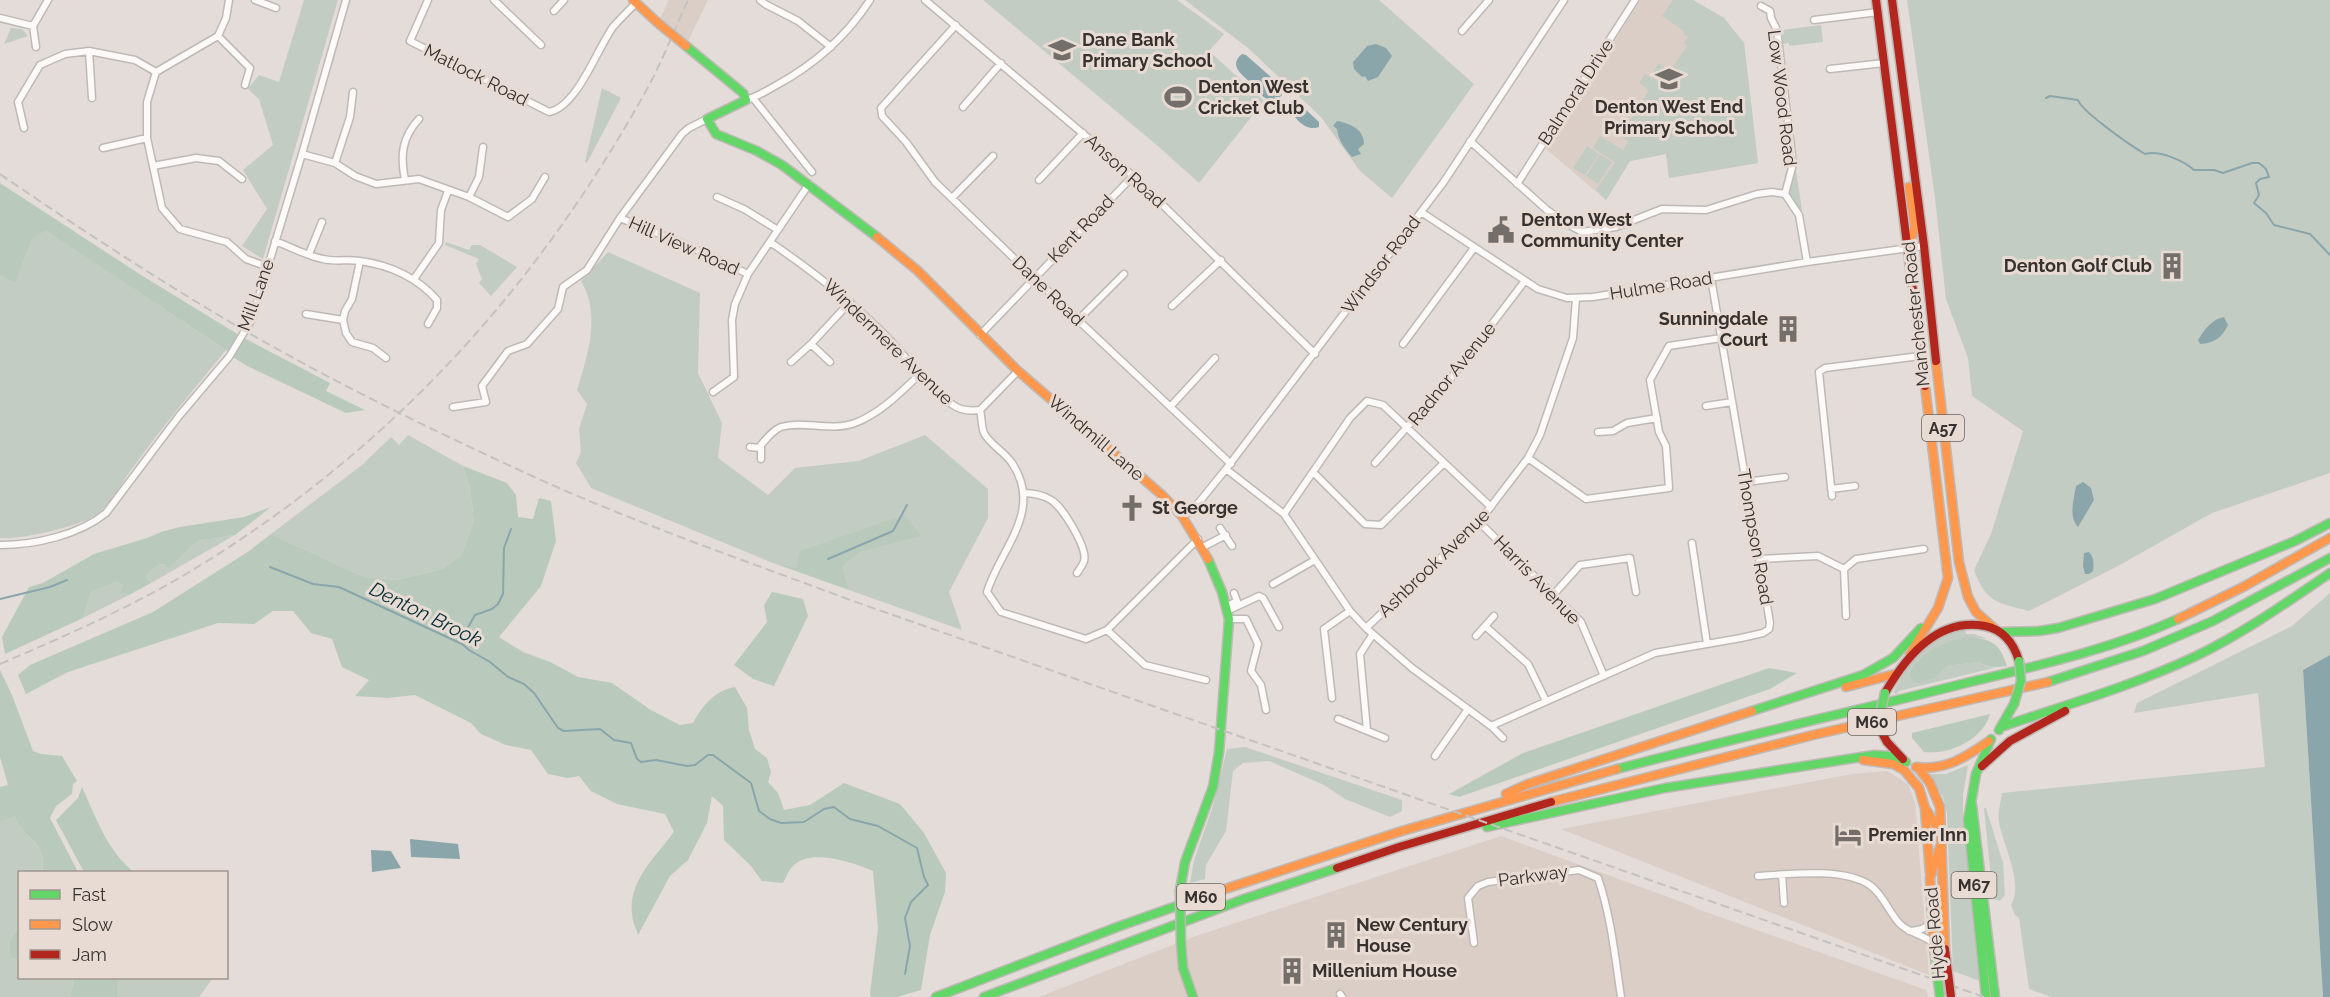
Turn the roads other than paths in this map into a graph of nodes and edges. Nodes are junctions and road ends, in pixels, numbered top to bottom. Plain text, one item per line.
1 (48, 0) edge
2 (255, 0) edge
3 (346, 0) edge
4 (428, 0) edge
5 (494, 0) edge
6 (564, 0) edge
7 (760, 0) edge
8 (870, 0) edge
9 (925, 0) edge
10 (1489, 0) edge
11 (1564, 0) edge
12 (1635, 0) edge
13 (1876, 0) edge
14 (1892, 0) edge
15 (231, 1) edge
16 (634, 1) edge
17 (1761, 6) dead end
18 (276, 8) dead end
19 (554, 11) dead end
20 (1878, 12) junction
21 (0, 18) edge
22 (1814, 20) dead end
23 (33, 26) junction
24 (956, 26) junction
25 (1462, 31) dead end
26 (218, 36) junction
27 (542, 45) dead end
28 (36, 47) dead end
29 (831, 47) junction
30 (89, 51) junction
31 (1001, 63) junction
32 (1884, 63) junction
33 (1830, 69) dead end
34 (156, 72) junction
35 (245, 85) dead end
36 (353, 92) dead end
37 (92, 98) dead end
38 (750, 99) junction
39 (963, 107) dead end
40 (419, 119) dead end
41 (707, 119) junction
42 (24, 128) dead end
43 (1083, 133) junction
44 (147, 138) junction
45 (1470, 141) junction
46 (1911, 144) junction
47 (483, 147) dead end
48 (103, 148) dead end
49 (302, 154) junction
50 (993, 156) dead end
51 (335, 163) junction
52 (153, 166) junction
53 (812, 172) dead end
54 (1133, 176) junction
55 (545, 177) dead end
56 (242, 179) dead end
57 (405, 180) junction
58 (1039, 180) dead end
59 (809, 184) junction
60 (1517, 184) junction
61 (448, 191) junction
62 (1785, 194) junction
63 (469, 196) junction
64 (717, 197) dead end
65 (952, 198) junction
66 (1421, 212) junction
67 (620, 218) junction
68 (322, 222) dead end
69 (778, 230) junction
70 (275, 241) junction
71 (771, 242) junction
72 (1924, 246) junction
73 (1474, 248) junction
74 (1909, 248) junction
75 (309, 254) junction
76 (1221, 260) junction
77 (360, 261) junction
78 (1807, 262) junction
79 (268, 267) junction
80 (748, 274) junction
81 (1124, 274) dead end
82 (1035, 278) junction
83 (1711, 278) junction
84 (414, 279) junction
85 (1524, 282) junction
86 (1576, 298) junction
87 (850, 302) junction
88 (1172, 306) dead end
89 (306, 314) dead end
90 (343, 320) junction
91 (1078, 320) junction
92 (428, 324) dead end
93 (980, 335) junction
94 (1722, 338) junction
95 (811, 344) junction
96 (1403, 344) dead end
97 (1315, 354) junction
98 (1920, 356) junction
99 (386, 358) dead end
100 (1215, 358) dead end
101 (791, 362) dead end
102 (830, 362) dead end
103 (1018, 371) junction
104 (921, 373) junction
105 (723, 397) dead end
106 (1732, 402) junction
107 (1707, 406) dead end
108 (453, 407) dead end
109 (1170, 407) junction
110 (980, 410) junction
111 (1657, 418) junction
112 (1408, 428) junction
113 (1598, 432) dead end
114 (750, 447) dead end
115 (760, 448) junction
116 (1528, 458) junction
117 (761, 459) dead end
118 (1375, 463) dead end
119 (1444, 463) junction
120 (1228, 467) junction
121 (1314, 473) junction
122 (1785, 477) dead end
123 (1746, 482) junction
124 (1855, 486) dead end
125 (1023, 494) junction
126 (1491, 507) junction
127 (1284, 514) junction
128 (1182, 516) junction
129 (1479, 522) junction
130 (2330, 523) edge
131 (1220, 528) dead end
132 (1942, 529) junction
133 (1226, 535) junction
134 (2330, 538) edge
135 (1200, 543) junction
136 (1692, 543) dead end
137 (0, 545) edge
138 (1232, 546) dead end
139 (1924, 549) dead end
140 (2330, 558) edge
141 (1759, 559) junction
142 (1315, 560) junction
143 (1844, 569) junction
144 (1077, 573) dead end
145 (2330, 573) edge
146 (1273, 584) dead end
147 (1636, 592) dead end
148 (1234, 593) dead end
149 (1554, 594) junction
150 (1350, 611) junction
151 (1227, 612) junction
152 (1494, 616) dead end
153 (1846, 616) dead end
154 (1485, 626) junction
155 (1279, 627) dead end
156 (1366, 628) junction
157 (1107, 630) junction
158 (1997, 630) junction
159 (1373, 634) junction
160 (1476, 636) dead end
161 (1707, 644) junction
162 (1910, 654) junction
163 (1895, 674) junction
164 (1604, 675) junction
165 (1874, 676) junction
166 (1206, 680) dead end
167 (2118, 687) junction
168 (1332, 698) dead end
169 (1546, 701) junction
170 (1468, 709) junction
171 (1266, 710) dead end
172 (1338, 719) dead end
173 (1491, 726) junction
174 (2001, 727) junction
175 (1367, 730) junction
176 (1386, 738) dead end
177 (1503, 738) dead end
178 (1991, 739) junction
179 (1435, 756) dead end
180 (1874, 758) junction
181 (1906, 762) junction
182 (1918, 769) junction
183 (1976, 774) junction
184 (1925, 808) junction
185 (1470, 810) junction
186 (1941, 833) junction
187 (1941, 843) junction
188 (1399, 847) junction
189 (1782, 875) junction
190 (1758, 876) dead end
191 (1930, 878) junction
192 (1784, 903) dead end
193 (1932, 920) junction
194 (1908, 931) junction
195 (1474, 943) dead end
196 (1984, 945) junction
197 (1934, 946) junction
198 (936, 997) edge
199 (984, 997) edge
200 (1193, 997) edge
201 (1622, 997) edge
202 (1940, 997) edge
203 (1951, 997) edge
204 (1986, 997) edge
205 (1995, 997) edge

1 - 23 street
2 - 18 street
3 - 49 street, Mill Lane
4 - 16 street, Matlock Road
5 - 27 street
6 - 19 street
7 - 29 street
8 - 29 street
9 - 24 street, Anson Road
10 - 25 street
11 - 45 street, Windsor Road
12 - 60 street, Balmoral Drive
13 - 20 main road, Manchester Road / A57
14 - 46 main road, Manchester Road / A57
15 - 26 street
16 - 38 main road, bridge
17 - 62 street, Low Wood Road
20 - 22 street
20 - 32 main road, Manchester Road / A57
21 - 23 street
23 - 28 street
24 - 31 street, Anson Road
24 - 65 street, Dane Road
26 - 34 street
26 - 35 street
29 - 38 street
30 - 34 street
30 - 37 street
30 - 42 street
31 - 39 street
31 - 43 street, Anson Road
32 - 33 street
32 - 74 main road, Manchester Road / A57
34 - 44 street
36 - 51 street
38 - 41 main road
38 - 53 street
40 - 57 street
41 - 59 main road, Windmill Lane
41 - 67 street
43 - 54 street, Anson Road
43 - 58 street
44 - 48 street
44 - 52 street
45 - 60 street
45 - 66 street, Windsor Road
46 - 72 main road, Manchester Road / A57
46 - 74 main road, A57
47 - 63 street
49 - 51 street
49 - 70 street, Mill Lane
50 - 65 street
51 - 57 street
52 - 56 street
52 - 79 street
54 - 76 street, Anson Road
54 - 82 street, Kent Road
55 - 63 street
57 - 61 street
59 - 69 street
59 - 93 main road, Windmill Lane
60 - 62 street
61 - 63 street
61 - 84 street
62 - 78 street
64 - 69 street
65 - 82 street, Dane Road
66 - 73 street, Hulme Road
66 - 97 street, Windsor Road
67 - 80 street, Hill View Road
67 - 108 street
68 - 75 street
69 - 71 street
70 - 75 street
70 - 79 street, Mill Lane
71 - 80 street
71 - 87 street, Windermere Avenue
72 - 74 street, Hulme Road
72 - 158 main road, Manchester Road / A57
73 - 85 street, Hulme Road
73 - 96 street
74 - 78 street, Hulme Road
74 - 98 main road, Manchester Road / A57
75 - 77 street
76 - 88 street
76 - 97 street, Anson Road
77 - 84 street
77 - 90 street
78 - 83 street, Hulme Road
79 - 137 street, Mill Lane
80 - 105 street
81 - 91 street
82 - 91 street, Dane Road
82 - 93 street, Kent Road
83 - 86 street, Hulme Road
83 - 94 street, Thompson Road
84 - 92 street
85 - 86 street, Hulme Road
85 - 112 street, Radnor Avenue
86 - 116 street, Ashbrook Avenue
87 - 95 street
87 - 104 street, Windermere Avenue
89 - 90 street
90 - 99 street
91 - 109 street, Dane Road
93 - 103 main road, Windmill Lane
94 - 106 street, Thompson Road
94 - 111 street
95 - 101 street
95 - 102 street
97 - 120 street, Windsor Road
98 - 124 street
98 - 132 main road, Manchester Road / A57
100 - 109 street
103 - 110 street
103 - 128 main road, Windmill Lane
104 - 110 street, Windermere Avenue
104 - 115 street
106 - 107 street
106 - 123 street, Thompson Road
109 - 120 street, Dane Road
110 - 125 street
111 - 113 street
111 - 116 street
112 - 118 street, Radnor Avenue
112 - 119 street
112 - 121 street
114 - 115 street
115 - 117 street
116 - 126 street, Ashbrook Avenue
119 - 121 street
119 - 126 street
120 - 127 street, Dane Road
120 - 128 street, Windsor Road
121 - 127 street
122 - 123 street
123 - 141 street, Thompson Road
125 - 144 street
125 - 157 street
126 - 129 street, Ashbrook Avenue
127 - 142 street, Dane Road
128 - 135 main road, Windmill Lane
129 - 149 street, Harris Avenue
129 - 156 street, Ashbrook Avenue
130 - 158 main road
131 - 133 street
132 - 162 main road, Manchester Road / A57
132 - 165 main road
133 - 135 street
133 - 138 street
134 - 185 main road, M60
135 - 151 main road, Windmill Lane
135 - 157 street
136 - 161 street
139 - 143 street
140 - 188 main road, M60
141 - 143 street
141 - 161 street, Thompson Road
142 - 146 street
142 - 150 street, Dane Road
143 - 153 street
145 - 167 main road
147 - 149 street
148 - 151 street
149 - 164 street, Harris Avenue
150 - 156 street, Dane Road
150 - 168 street
151 - 155 street
151 - 171 street
151 - 200 main road, Windmill Lane, bridge
152 - 154 street
154 - 160 street
154 - 169 street
156 - 159 street
157 - 166 street
158 - 162 main road
158 - 174 main road, bridge
159 - 170 street
159 - 175 street
161 - 164 street, Thompson Road
162 - 163 main road
163 - 165 main road
163 - 181 main road, bridge
164 - 169 street, Thompson Road
165 - 185 main road, M60
167 - 174 main road
167 - 183 main road
169 - 173 street, Thompson Road
170 - 173 street
170 - 179 street
172 - 175 street
173 - 177 street
174 - 178 main road
175 - 176 street
178 - 182 main road
178 - 183 main road
180 - 181 main road
180 - 184 main road
180 - 188 main road, M60
181 - 182 main road
182 - 186 main road, Hyde Road
183 - 196 main road, M67
184 - 186 main road
184 - 191 main road
185 - 198 main road, M60
186 - 187 main road, Hyde Road
187 - 191 main road, Hyde Road
187 - 203 main road, M67, bridge
188 - 199 main road, M60
189 - 190 street
189 - 192 street
189 - 194 street
191 - 193 main road, Hyde Road
193 - 194 street
193 - 197 main road, Hyde Road
194 - 197 street
195 - 201 street, Parkway
196 - 204 main road, M67
196 - 205 main road
197 - 202 main road, Hyde Road, bridge

